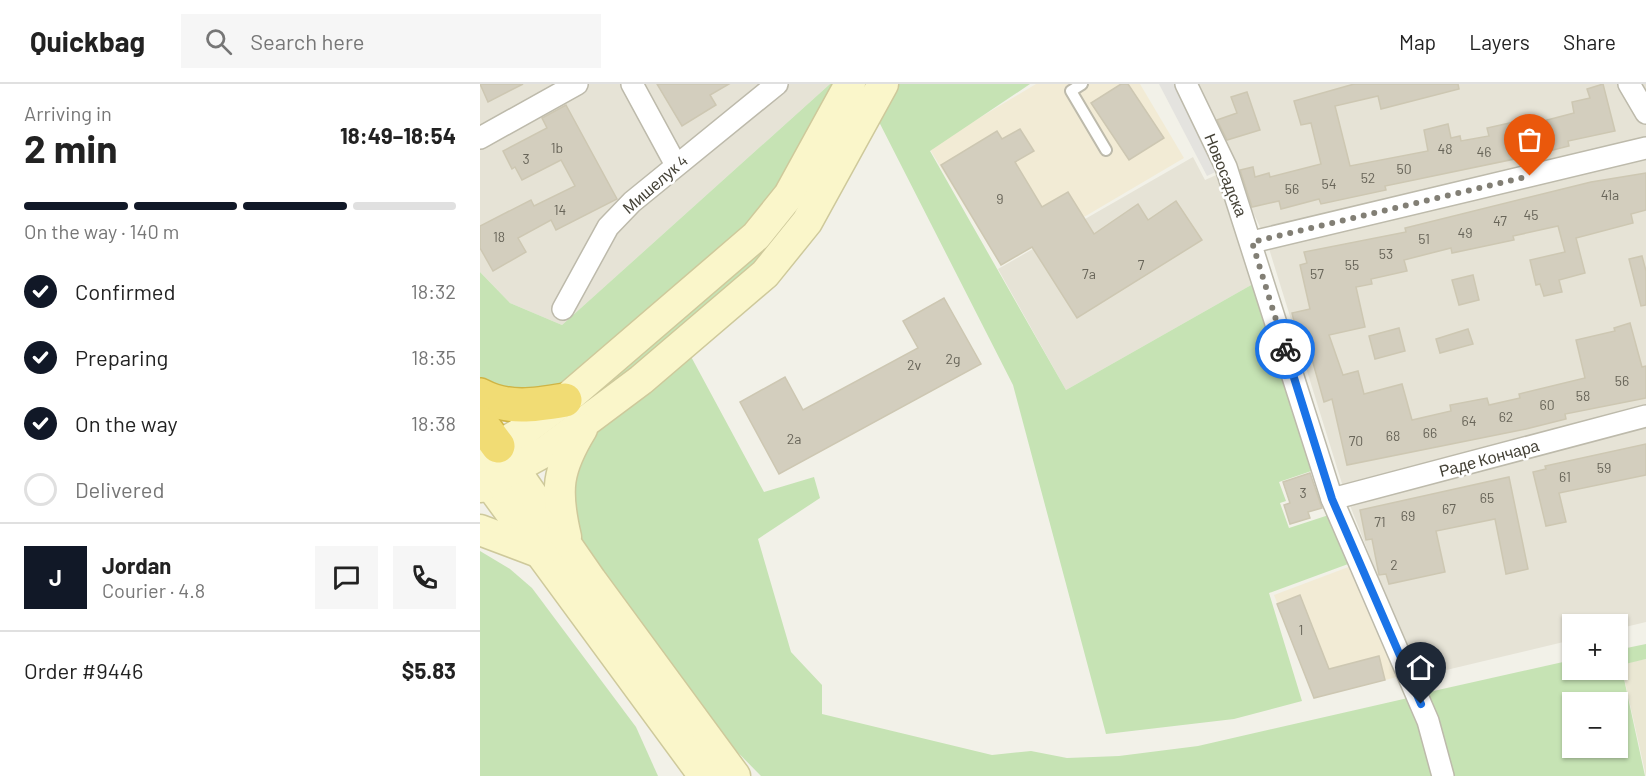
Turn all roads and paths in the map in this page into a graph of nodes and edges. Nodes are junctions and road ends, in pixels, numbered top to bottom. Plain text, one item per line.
1 (577, 84) edge
2 (632, 84) edge
3 (777, 84) edge
4 (850, 84) edge
5 (882, 84) edge
6 (1082, 84) edge
7 (1186, 84) edge
8 (1629, 84) edge
9 (1646, 112) edge
10 (480, 138) edge
11 (1646, 148) edge
12 (1106, 150) dead end
13 (676, 165) junction
14 (1252, 242) junction
15 (563, 309) dead end
16 (480, 395) edge
17 (576, 410) junction
18 (1646, 416) edge
19 (489, 462) edge
20 (1332, 499) junction
21 (480, 530) edge
22 (554, 549) junction
23 (688, 732) junction
24 (689, 776) edge
25 (704, 776) edge
26 (735, 776) edge
27 (746, 776) edge
28 (1443, 776) edge

1 - 10 street
2 - 13 street
3 - 13 street, Мишелук 4
4 - 17 street
5 - 17 street
6 - 12 lane
7 - 14 street, Новосадска
8 - 9 street
11 - 14 street
13 - 15 street, Мишелук 4
14 - 20 street, Новосадска
16 - 17 highway
17 - 19 street
17 - 22 street
18 - 20 street, Раде Кончара
19 - 22 street
20 - 28 street, Новосадска
21 - 22 street
22 - 23 street
23 - 24 street
23 - 25 street
23 - 26 street
23 - 27 street

